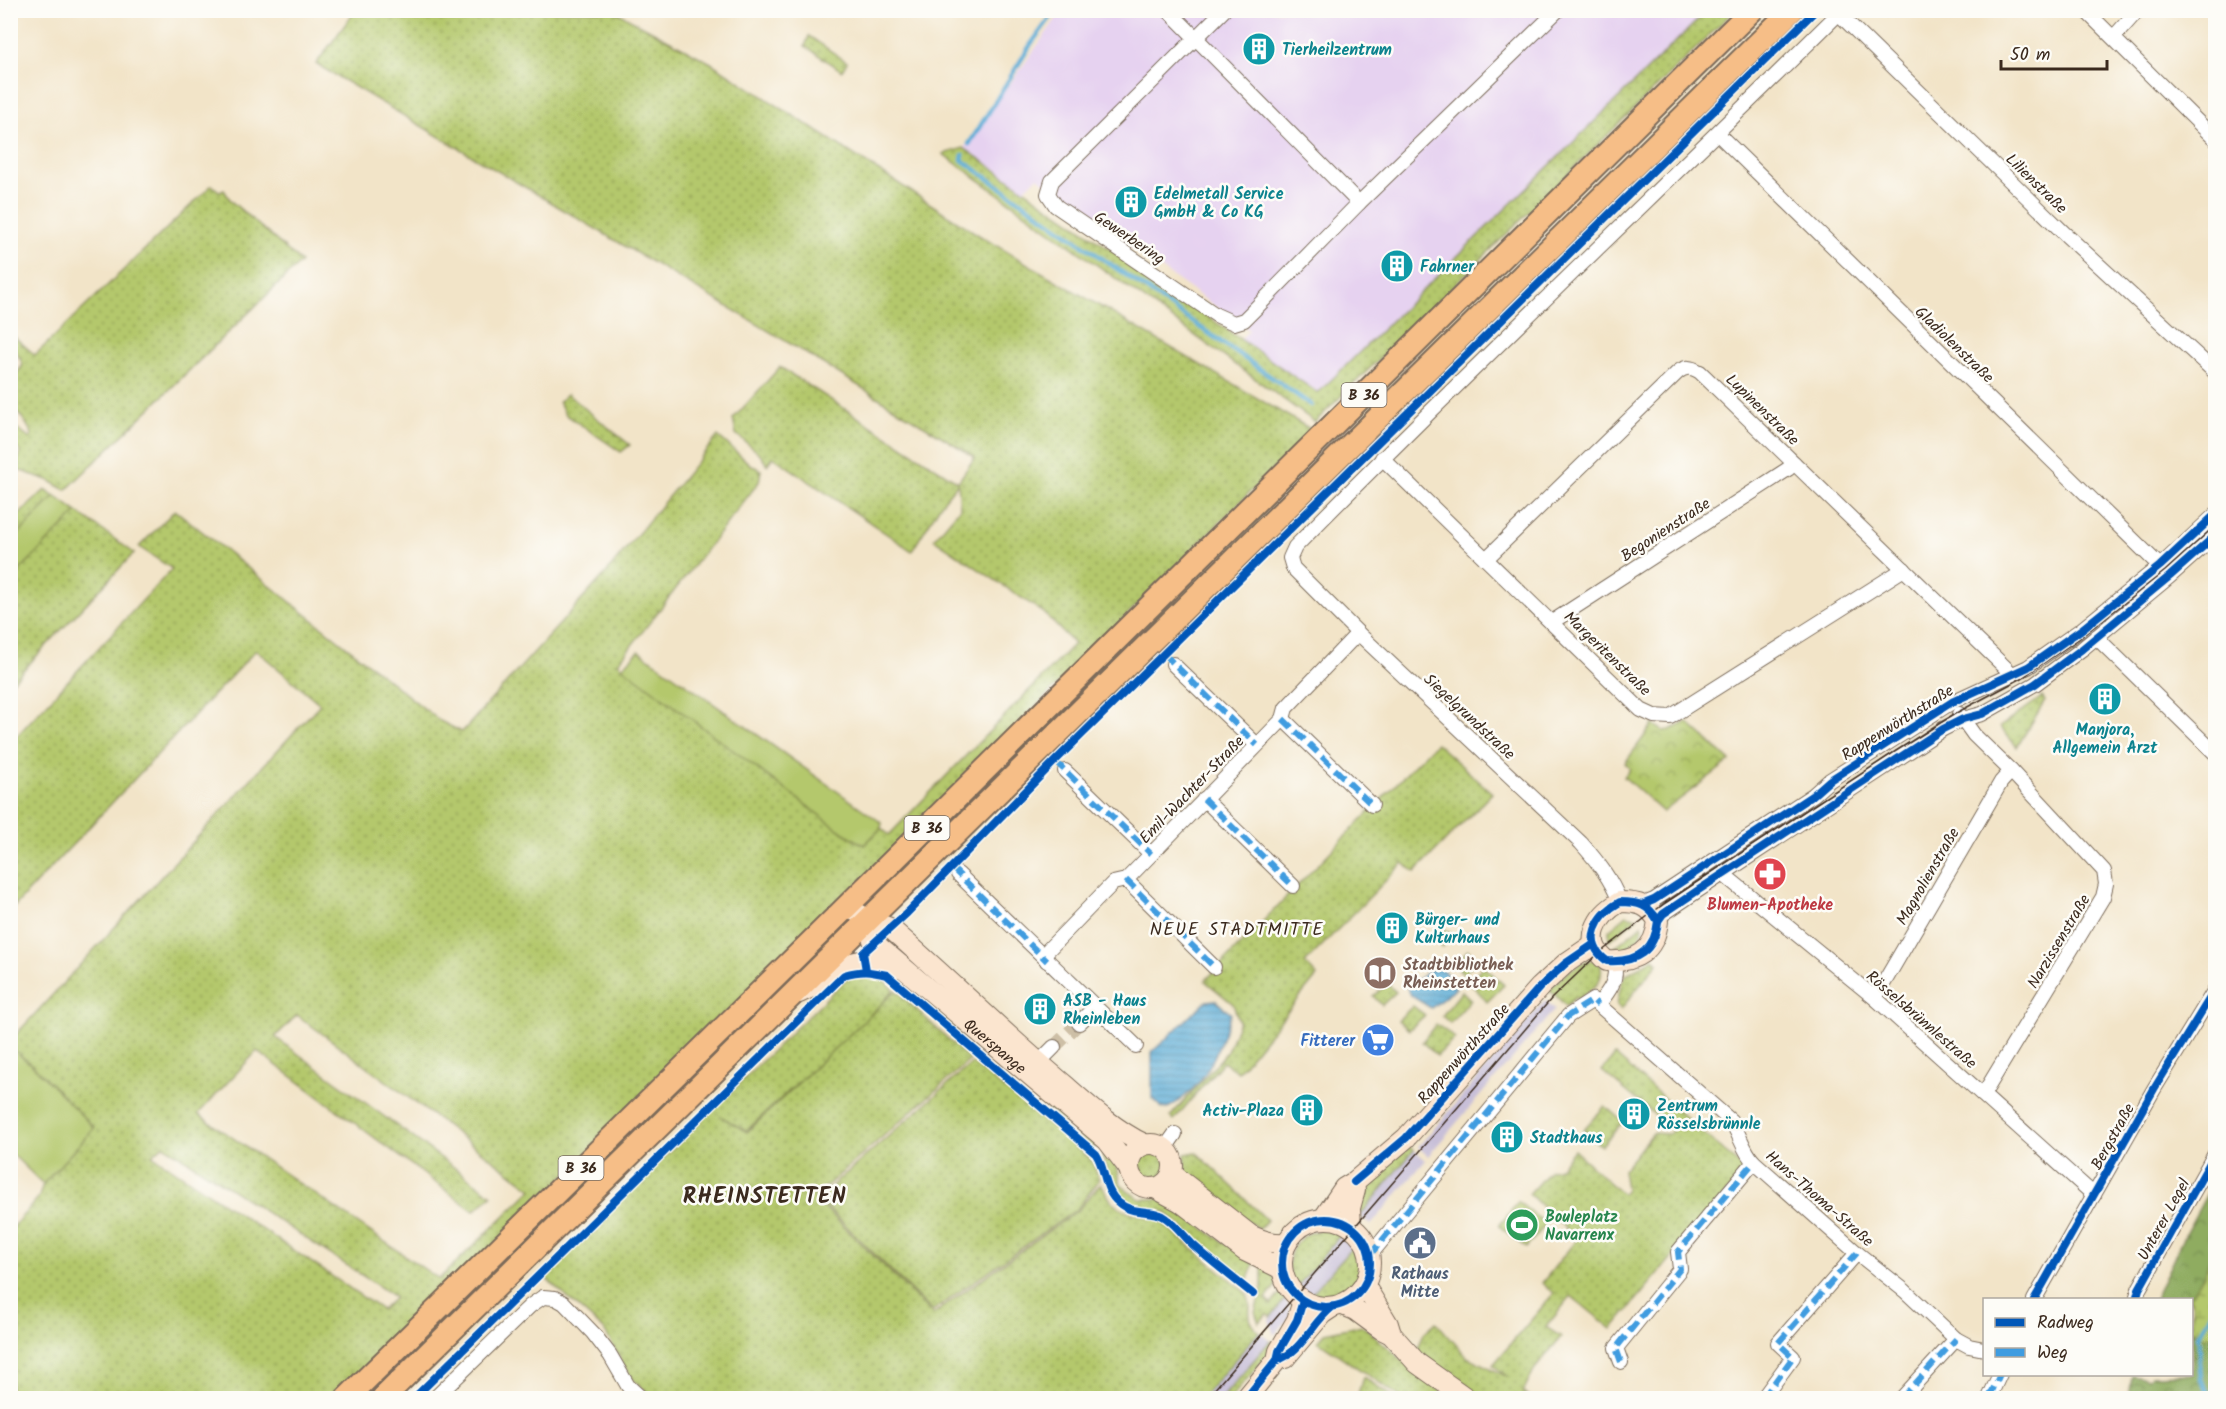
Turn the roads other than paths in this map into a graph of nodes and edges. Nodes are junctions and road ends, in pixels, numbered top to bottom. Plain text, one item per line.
1 (1168, 10) edge
2 (1224, 10) edge
3 (1558, 10) edge
4 (1752, 10) edge
5 (1792, 10) edge
6 (2085, 10) edge
7 (2138, 10) edge
8 (1840, 12) edge
9 (2114, 37) junction
10 (1196, 38) junction
11 (1718, 134) junction
12 (2216, 140) edge
13 (1359, 203) junction
14 (2216, 373) edge
15 (1382, 458) junction
16 (1794, 463) junction
17 (2216, 514) edge
18 (2216, 535) edge
19 (1486, 559) junction
20 (2160, 566) junction
21 (1904, 569) junction
22 (2170, 576) junction
23 (1552, 622) junction
24 (1358, 633) junction
25 (2096, 637) junction
26 (1173, 664) dead end
27 (2012, 674) junction
28 (1952, 702) junction
29 (1283, 719) junction
30 (1963, 719) junction
31 (1257, 745) junction
32 (2213, 746) edge
33 (1065, 771) dead end
34 (2011, 771) junction
35 (1204, 799) junction
36 (1372, 805) dead end
37 (1151, 854) junction
38 (958, 874) dead end
39 (1723, 874) junction
40 (1125, 880) junction
41 (1293, 886) dead end
42 (1620, 903) junction
43 (849, 904) junction
44 (1644, 904) junction
45 (867, 921) junction
46 (1658, 921) junction
47 (1594, 944) junction
48 (1047, 960) junction
49 (1614, 962) junction
50 (1214, 967) dead end
51 (901, 968) junction
52 (2216, 988) edge
53 (1875, 998) junction
54 (786, 1000) junction
55 (1598, 1005) junction
56 (1095, 1007) junction
57 (1078, 1023) tunnel mouth
58 (1136, 1046) dead end
59 (1054, 1047) tunnel mouth
60 (1033, 1068) junction
61 (1983, 1095) junction
62 (1144, 1144) junction
63 (2216, 1152) edge
64 (1754, 1162) junction
65 (1128, 1167) junction
66 (1172, 1174) junction
67 (1354, 1182) junction
68 (1155, 1188) junction
69 (2094, 1195) junction
70 (1323, 1219) junction
71 (1351, 1227) junction
72 (1287, 1243) junction
73 (1857, 1253) junction
74 (1370, 1255) junction
75 (1282, 1269) junction
76 (1365, 1286) junction
77 (2035, 1298) edge
78 (2136, 1298) edge
79 (1303, 1301) junction
80 (1337, 1306) junction
81 (1391, 1334) junction
82 (1956, 1339) junction
83 (1983, 1349) edge
84 (1277, 1360) junction
85 (1621, 1362) dead end
86 (1999, 1376) edge
87 (347, 1398) edge
88 (383, 1398) edge
89 (435, 1398) edge
90 (641, 1398) edge
91 (1246, 1398) edge
92 (1466, 1398) edge
93 (1763, 1398) edge
94 (1902, 1398) edge
95 (1989, 1398) edge

1 - 10 street
2 - 10 street, Gewerbering
3 - 13 street, Gewerbering
4 - 43 main road, B 36
5 - 45 main road, B 36
6 - 9 street
7 - 9 street
8 - 11 street
8 - 14 street, Lilienstraße
9 - 12 street
10 - 13 street
10 - 13 street, Gewerbering
11 - 15 street
11 - 20 street, Gladiolenstraße
15 - 19 street, Margeritenstraße
15 - 24 street, Siegelgrundstraße
16 - 19 street, Lupinenstraße
16 - 21 street, Lupinenstraße
16 - 23 street, Begonienstraße
17 - 20 street, Rappenwörthstraße
18 - 22 street, Rappenwörthstraße
19 - 23 street, Margeritenstraße
20 - 22 street, Gladiolenstraße
20 - 27 street, Rappenwörthstraße
21 - 23 street, Margeritenstraße
21 - 27 street, Lupinenstraße
22 - 25 street, Rappenwörthstraße
24 - 29 street, Emil-Wachter-Straße
24 - 42 street, Siegelgrundstraße
25 - 30 street, Rappenwörthstraße
25 - 32 street
26 - 31 street
27 - 28 street, Rappenwörthstraße
28 - 30 street, Narzissenstraße
28 - 44 street, Rappenwörthstraße
29 - 31 street, Emil-Wachter-Straße
29 - 36 street
30 - 34 street, Narzissenstraße
30 - 39 street, Rappenwörthstraße
31 - 35 street, Emil-Wachter-Straße
33 - 37 street
34 - 53 street, Magnolienstraße
34 - 61 street, Narzissenstraße
35 - 37 street, Emil-Wachter-Straße
35 - 41 street
37 - 40 street, Emil-Wachter-Straße
38 - 48 street
39 - 46 street, Rappenwörthstraße
39 - 53 street, Rösselsbrünnlestraße
40 - 48 street, Emil-Wachter-Straße
40 - 50 street
42 - 44 main road
42 - 47 main road
43 - 45 main road, Querspange
43 - 87 main road, B 36
44 - 46 main road
45 - 51 main road, Querspange
45 - 54 main road, B 36
45 - 60 main road, Querspange
46 - 49 main road
47 - 49 main road
47 - 67 main road, Rappenwörthstraße
48 - 56 street
49 - 55 street
51 - 54 main road
51 - 60 main road, Querspange
52 - 69 street, Bergstraße
53 - 61 street, Rösselsbrünnlestraße
54 - 88 main road, B 36
55 - 64 street, Hans-Thoma-Straße
55 - 74 street
56 - 57 street
56 - 58 street
59 - 60 street
60 - 62 main road, Querspange
60 - 65 main road, Querspange
61 - 69 street, Rösselsbrünnlestraße
62 - 65 main road
62 - 66 main road
63 - 78 street, Unterer Legel
64 - 73 street, Hans-Thoma-Straße
64 - 85 street
65 - 68 main road
66 - 68 main road
66 - 72 main road
67 - 70 main road, Rappenwörthstraße
67 - 71 main road
68 - 75 main road
69 - 77 street, Bergstraße
70 - 71 main road
70 - 72 main road
71 - 74 main road
72 - 75 main road
73 - 82 street, Hans-Thoma-Straße
73 - 93 street
74 - 76 main road
75 - 79 main road
76 - 80 main road
76 - 81 main road
79 - 80 main road
79 - 84 main road
80 - 81 main road
80 - 84 main road
81 - 92 main road
82 - 83 street, Hans-Thoma-Straße
82 - 94 street
84 - 91 main road
86 - 95 street
89 - 90 street

